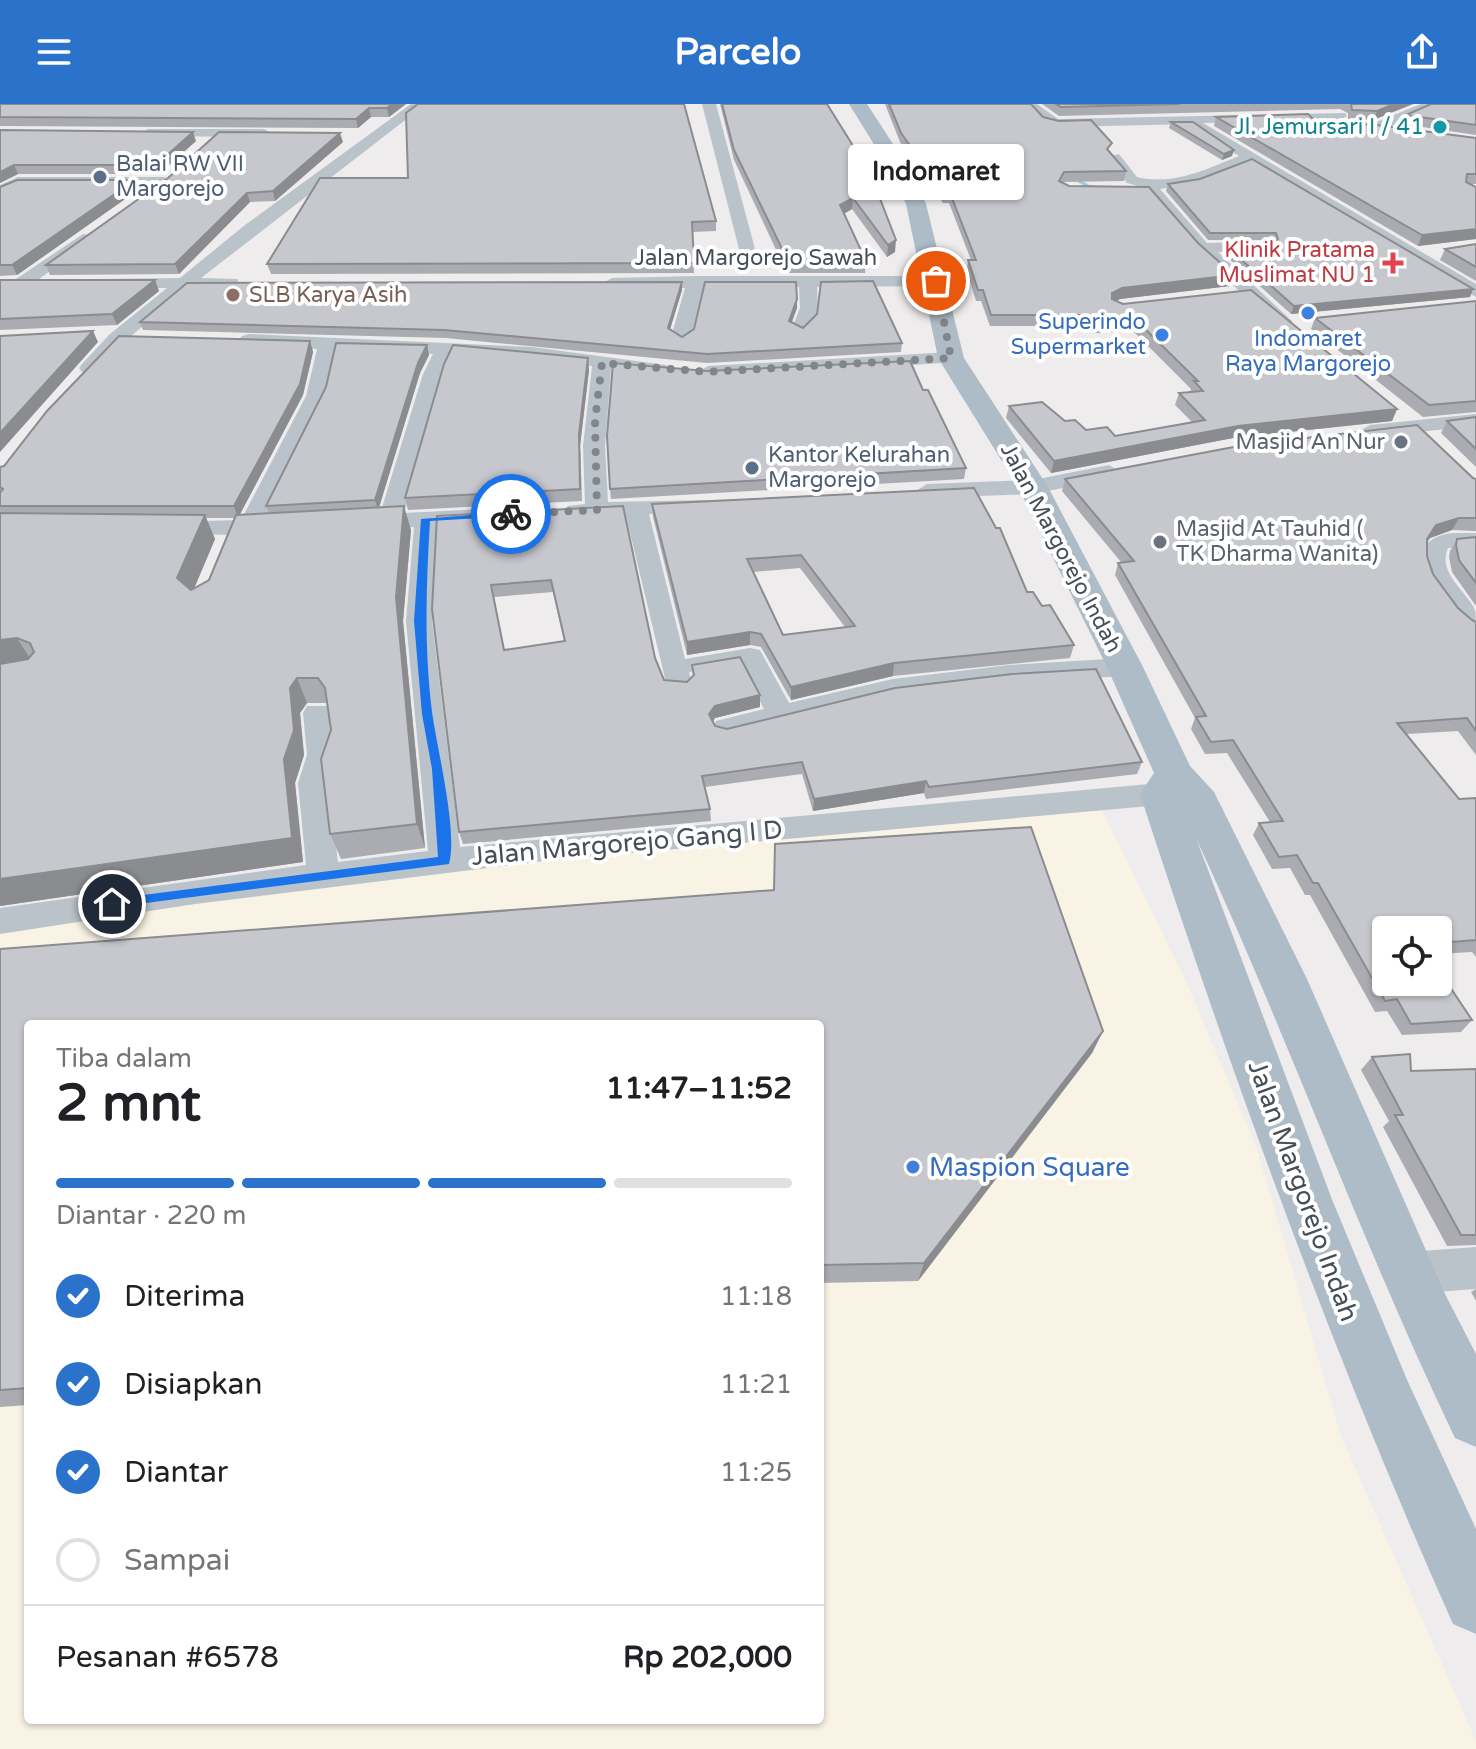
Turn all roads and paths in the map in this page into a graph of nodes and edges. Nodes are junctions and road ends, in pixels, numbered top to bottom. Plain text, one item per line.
1 (419, 104) edge
2 (709, 104) edge
3 (858, 104) edge
4 (1029, 104) edge
5 (1215, 104) edge
6 (1323, 104) edge
7 (1433, 104) edge
8 (1340, 116) junction
9 (1234, 118) junction
10 (1376, 127) junction
11 (126, 133) edge
12 (218, 133) junction
13 (1407, 133) edge
14 (277, 134) edge
15 (351, 135) edge
16 (374, 135) junction
17 (1258, 142) edge
18 (1227, 144) junction
19 (197, 155) edge
20 (1114, 157) edge
21 (1255, 160) junction
22 (1152, 187) junction
23 (1116, 189) edge
24 (0, 191) edge
25 (138, 201) edge
26 (99, 228) edge
27 (1265, 245) edge
28 (1203, 248) junction
29 (747, 249) dead end
30 (1446, 250) edge
31 (1413, 255) junction
32 (696, 281) junction
33 (808, 281) junction
34 (936, 281) junction
35 (0, 283) edge
36 (22, 283) junction
37 (51, 283) edge
38 (95, 283) edge
39 (183, 283) junction
40 (257, 283) edge
41 (597, 283) edge
42 (1251, 292) junction
43 (1476, 292) edge
44 (1223, 294) edge
45 (1295, 326) edge
46 (93, 334) edge
47 (120, 335) junction
48 (681, 337) edge
49 (147, 338) edge
50 (223, 339) edge
51 (328, 341) junction
52 (446, 347) junction
53 (951, 358) junction
54 (602, 363) junction
55 (792, 366) junction
56 (75, 383) edge
57 (1395, 410) edge
58 (1476, 420) edge
59 (1416, 426) junction
60 (1344, 434) edge
61 (1436, 445) edge
62 (1126, 469) edge
63 (1033, 487) junction
64 (907, 491) edge
65 (720, 504) edge
66 (636, 508) junction
67 (597, 510) junction
68 (550, 512) edge
69 (503, 515) edge
70 (426, 519) junction
71 (390, 521) junction
72 (343, 523) edge
73 (296, 525) edge
74 (142, 528) edge
75 (237, 536) junction
76 (1476, 540) edge
77 (1476, 628) edge
78 (1125, 667) junction
79 (317, 713) dead end
80 (782, 716) junction
81 (726, 728) edge
82 (1167, 784) junction
83 (445, 861) junction
84 (323, 876) junction
85 (0, 921) edge
86 (1476, 1268) edge
87 (1408, 1273) junction
88 (1476, 1417) edge
89 (1476, 1601) edge

1 - 16 street
2 - 29 street
3 - 34 main road, Jalan Margorejo Indah
4 - 9 street
5 - 9 street
6 - 8 street
7 - 10 street
8 - 9 street
8 - 10 street
10 - 13 street
10 - 18 street
11 - 12 street
12 - 14 street
12 - 19 street
15 - 16 street
16 - 39 street
17 - 18 street
18 - 21 street
20 - 22 street
21 - 22 street
21 - 31 street
22 - 23 street
22 - 28 street
24 - 25 street
26 - 36 street
27 - 28 street
28 - 42 street
30 - 31 street
31 - 43 street
32 - 33 street, Jalan Margorejo Sawah
32 - 41 street, Jalan Margorejo Sawah
32 - 48 street
33 - 34 street, Jalan Margorejo Sawah
33 - 55 street
34 - 53 main road, Jalan Margorejo Indah
35 - 36 street
36 - 37 street
38 - 39 street
39 - 40 street
39 - 47 street
42 - 44 street
42 - 45 street
46 - 47 street
47 - 49 street
47 - 56 street
50 - 51 street
51 - 52 street
51 - 75 street
52 - 54 street
52 - 71 street
53 - 55 street
53 - 63 main road, Jalan Margorejo Indah
54 - 55 street
54 - 67 street
57 - 59 street
58 - 59 street
59 - 60 street
59 - 61 street
62 - 63 street
63 - 64 street
63 - 78 main road, Jalan Margorejo Indah
65 - 66 street
66 - 67 street
66 - 80 street
67 - 68 street
69 - 70 street
70 - 71 street
70 - 83 street
71 - 72 street
73 - 75 street
74 - 75 street
76 - 77 street
78 - 80 street
78 - 82 main road, Jalan Margorejo Indah
79 - 84 street
80 - 81 street
82 - 83 street, Jalan Margorejo Gang I D
82 - 87 main road, Jalan Margorejo Indah
82 - 89 main road, Jalan Margorejo Indah
83 - 84 street, Jalan Margorejo Gang I D
84 - 85 street, Jalan Margorejo Gang I D
86 - 87 street
87 - 88 main road, Jalan Margorejo Indah

